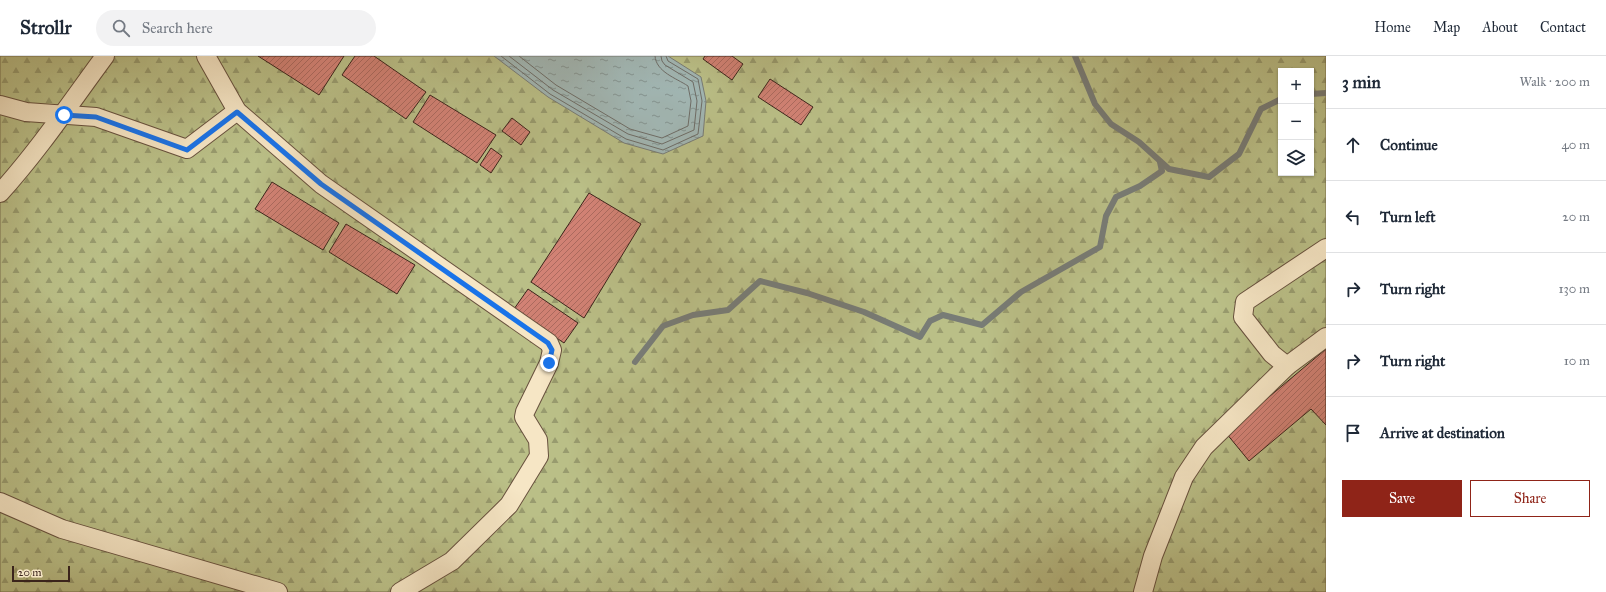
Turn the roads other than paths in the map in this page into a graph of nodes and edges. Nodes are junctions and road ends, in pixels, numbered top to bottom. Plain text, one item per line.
1 (105, 56) edge
2 (206, 56) edge
3 (0, 105) edge
4 (237, 112) junction
5 (64, 115) junction
6 (0, 193) edge
7 (1326, 248) edge
8 (1326, 337) edge
9 (1287, 366) junction
10 (0, 502) edge
11 (278, 592) edge
12 (400, 592) edge
13 (1143, 592) edge

1 - 5 street
2 - 4 street
3 - 5 street
4 - 5 street
4 - 12 street
5 - 6 street
7 - 9 street
8 - 9 street
9 - 13 street
10 - 11 street

